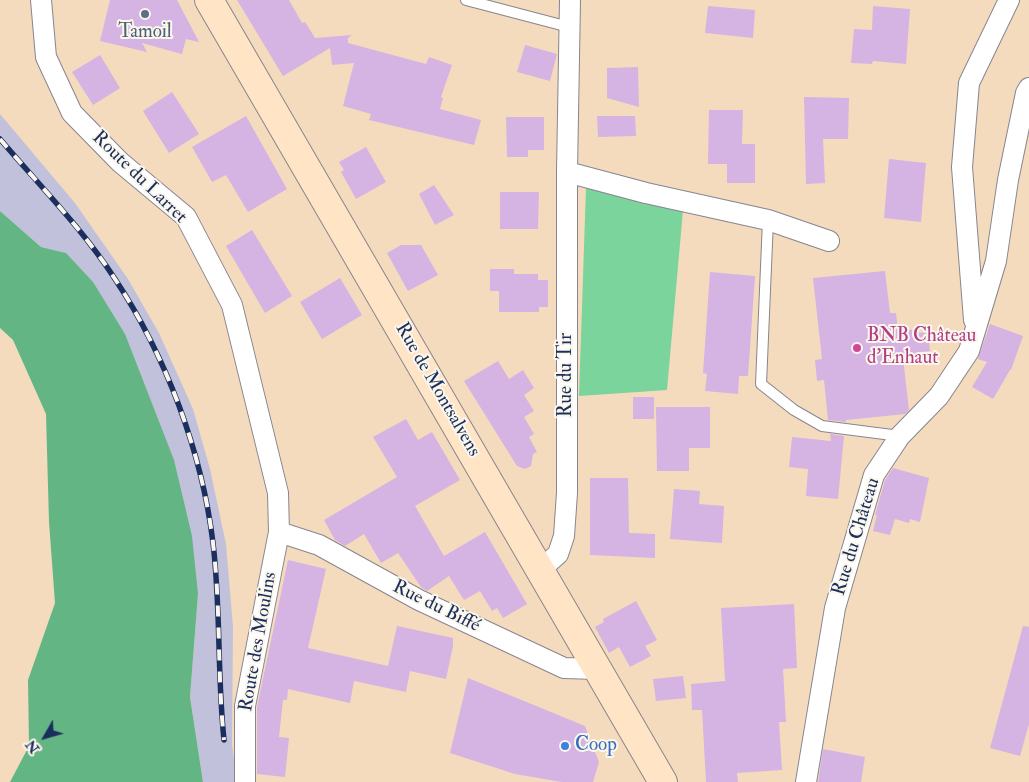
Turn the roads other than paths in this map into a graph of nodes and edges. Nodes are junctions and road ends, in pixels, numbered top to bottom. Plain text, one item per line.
1 (41, 0) edge
2 (209, 0) edge
3 (466, 0) edge
4 (570, 0) edge
5 (1010, 0) edge
6 (569, 27) junction
7 (1029, 88) edge
8 (567, 172) junction
9 (768, 220) junction
10 (829, 241) dead end
11 (975, 332) junction
12 (900, 436) junction
13 (279, 532) junction
14 (541, 569) junction
15 (597, 669) junction
16 (245, 782) edge
17 (663, 782) edge
18 (806, 782) edge

1 - 13 street, Route du Larret
2 - 14 main road, Rue de Montsalvens
3 - 6 lane
4 - 6 street, Rue du Tir
5 - 11 street
6 - 8 street, Rue du Tir
7 - 11 street, Rue du Château
8 - 9 street
8 - 14 street, Rue du Tir
9 - 10 street
9 - 12 lane
11 - 12 street, Rue du Château
12 - 18 street, Rue du Château
13 - 15 street, Rue du Biffé
13 - 16 street, Route des Moulins
14 - 15 main road, Rue de Montsalvens
15 - 17 main road, Rue de Montsalvens

